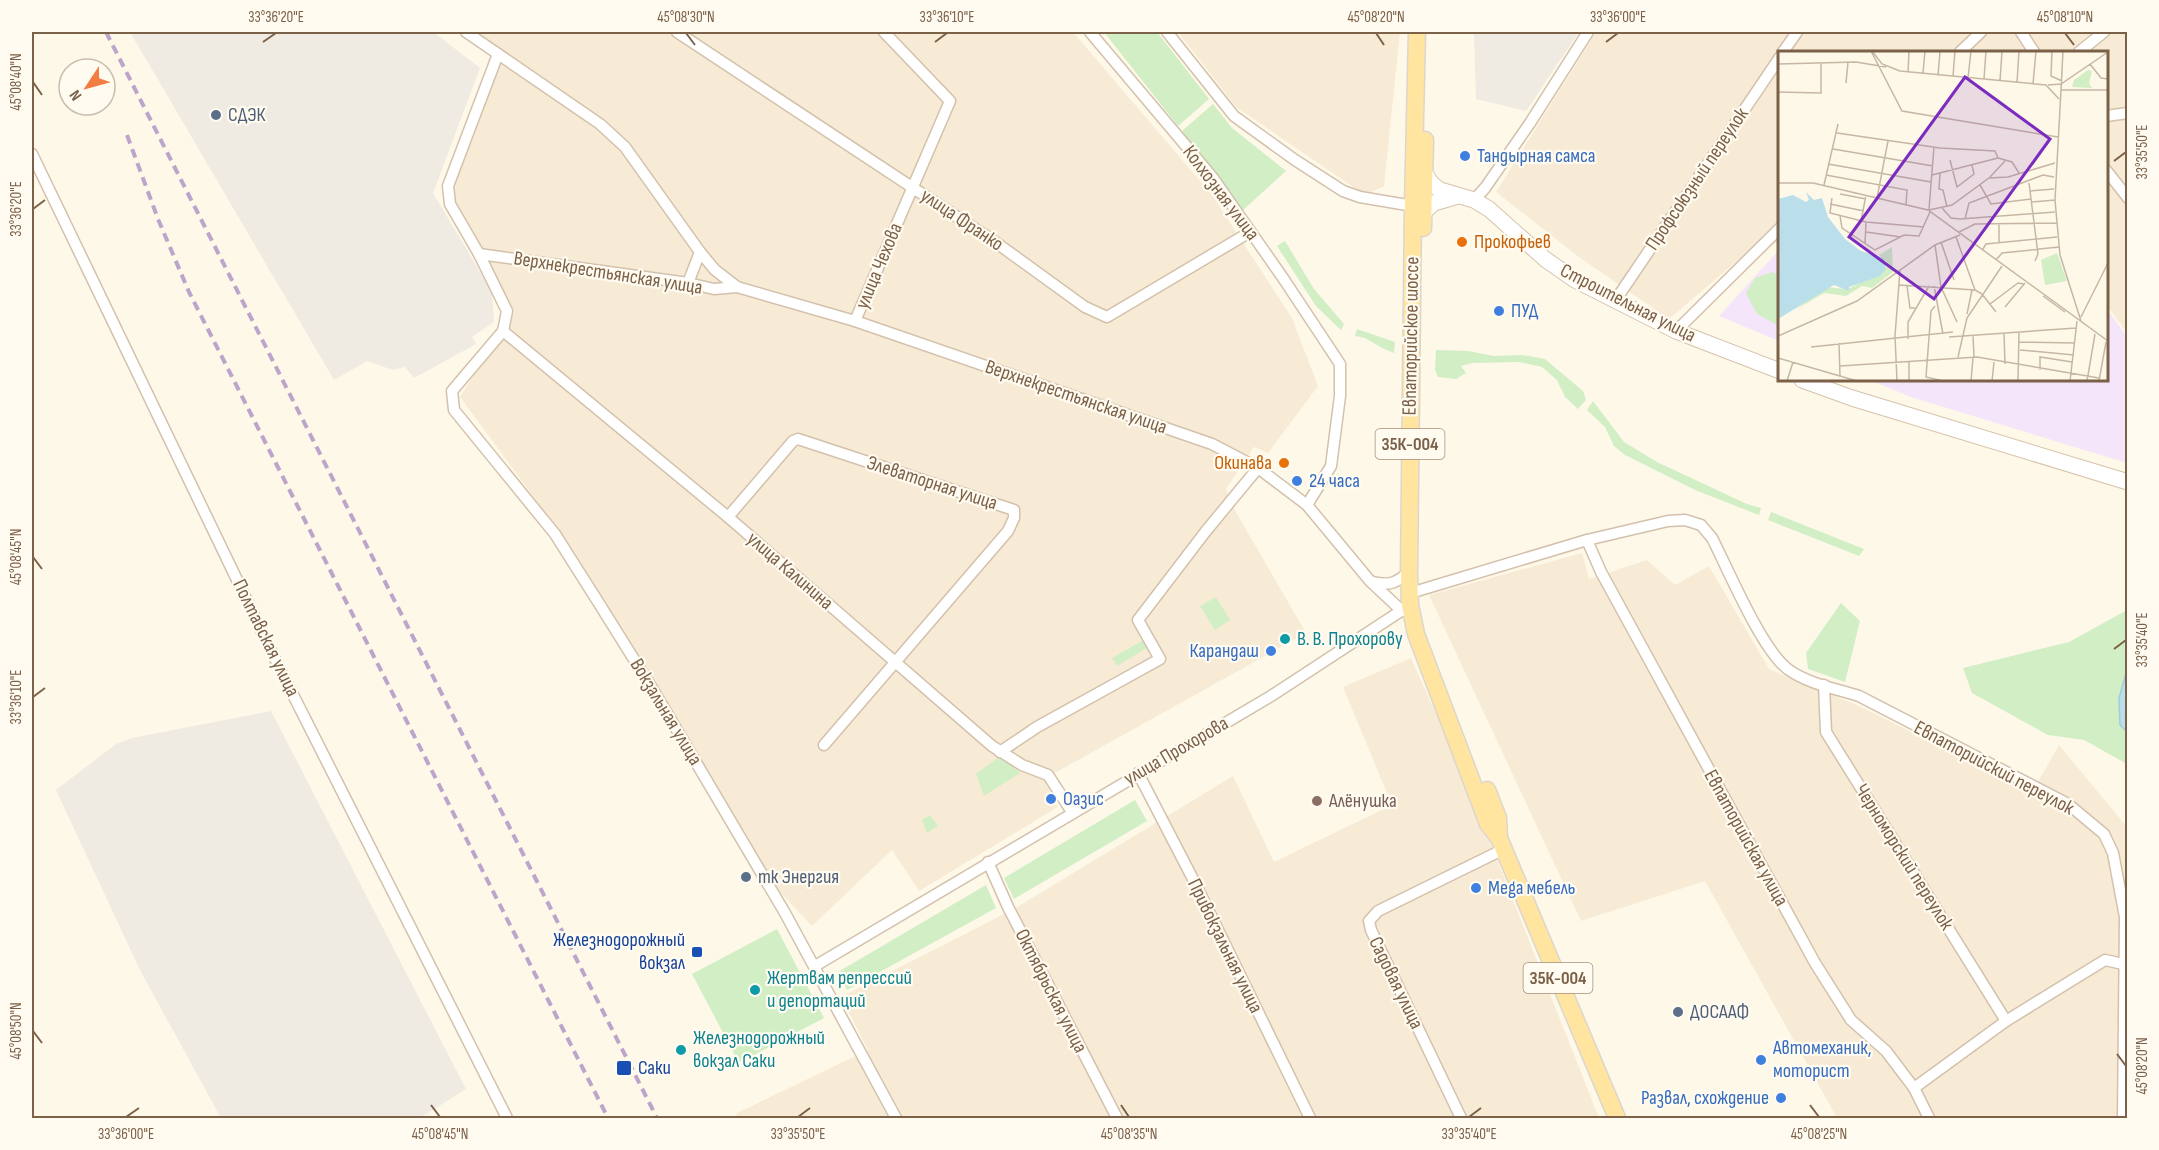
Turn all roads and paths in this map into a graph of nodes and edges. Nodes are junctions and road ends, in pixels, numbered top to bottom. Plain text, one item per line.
1 (466, 32) edge
2 (677, 32) edge
3 (884, 32) edge
4 (1090, 32) edge
5 (1167, 32) edge
6 (1417, 32) edge
7 (1428, 32) edge
8 (1588, 32) edge
9 (1797, 32) edge
10 (1981, 32) edge
11 (2021, 32) edge
12 (2104, 32) edge
13 (1784, 51) edge
14 (1961, 51) edge
15 (2033, 51) edge
16 (2080, 51) edge
17 (498, 54) junction
18 (1778, 58) edge
19 (2127, 113) edge
20 (2108, 116) edge
21 (32, 154) edge
22 (2108, 173) edge
23 (1425, 176) junction
24 (913, 188) junction
25 (1458, 196) junction
26 (2127, 198) edge
27 (1474, 200) junction
28 (1418, 209) junction
29 (1247, 228) junction
30 (1778, 229) edge
31 (700, 252) junction
32 (479, 254) junction
33 (688, 283) junction
34 (737, 287) junction
35 (1615, 301) junction
36 (855, 321) junction
37 (503, 331) junction
38 (1676, 332) junction
39 (1778, 371) edge
40 (1805, 381) edge
41 (1258, 468) junction
42 (2127, 481) edge
43 (1307, 505) junction
44 (728, 517) junction
45 (1587, 540) junction
46 (1409, 572) junction
47 (1370, 581) junction
48 (1409, 602) junction
49 (895, 663) junction
50 (1824, 685) junction
51 (825, 745) dead end
52 (1000, 752) junction
53 (1138, 773) junction
54 (1072, 812) junction
55 (1502, 844) junction
56 (988, 862) junction
57 (2124, 964) junction
58 (815, 966) junction
59 (2006, 1021) junction
60 (1914, 1088) junction
61 (507, 1119) edge
62 (896, 1119) edge
63 (1117, 1119) edge
64 (1310, 1119) edge
65 (1461, 1119) edge
66 (1617, 1119) edge
67 (1929, 1119) edge
68 (2123, 1119) edge

1 - 17 street, Верхнекрестьянская улица
2 - 24 street, улица Франко
3 - 24 street, улица Чехова
4 - 29 street, Колхозная улица
5 - 28 street
6 - 28 main road, Евпаторийское шоссе / 35К-004
7 - 23 main road, Евпаторийское шоссе / 35К-004
8 - 27 street
9 - 13 street
10 - 14 street
11 - 15 street
12 - 16 street
17 - 31 street, Верхнекрестьянская улица
17 - 32 street
18 - 35 street, Профсоюзный переулок
19 - 20 street
21 - 61 street, Полтавская улица
22 - 26 street
23 - 25 street, Строительная улица
23 - 28 main road, Евпаторийское шоссе / 35К-004
24 - 29 street, улица Франко
24 - 36 street, улица Чехова
25 - 27 street, Строительная улица
25 - 28 street
27 - 35 street, Строительная улица
28 - 46 main road, Евпаторийское шоссе / 35К-004
28 - 48 main road, Евпаторийское шоссе / 35К-004
29 - 43 street, Колхозная улица
30 - 38 street
31 - 33 street
31 - 34 street, Верхнекрестьянская улица
32 - 33 street, Верхнекрестьянская улица
32 - 37 street
33 - 34 street, Верхнекрестьянская улица
34 - 36 street, Верхнекрестьянская улица
35 - 38 street, Строительная улица
36 - 41 street, Верхнекрестьянская улица
37 - 44 street, улица Калинина
37 - 58 street, Вокзальная улица
38 - 39 street, Строительная улица
40 - 42 street
41 - 43 street, Верхнекрестьянская улица
41 - 52 street
43 - 47 street, Верхнекрестьянская улица
44 - 49 street, улица Калинина
44 - 49 street, Элеваторная улица
45 - 48 street, улица Прохорова
45 - 50 street, Евпаторийский переулок
45 - 60 street, Евпаторийская улица
46 - 47 street
46 - 48 main road, Евпаторийское шоссе / 35К-004
47 - 48 street, Верхнекрестьянская улица
48 - 53 street, улица Прохорова
48 - 55 main road, Евпаторийское шоссе / 35К-004
49 - 51 street, Элеваторная улица
49 - 52 street, улица Калинина
50 - 57 street, Евпаторийский переулок
50 - 59 street, Черноморский переулок
52 - 54 street, улица Калинина
53 - 54 street, улица Прохорова
53 - 64 street, Привокзальная улица
54 - 56 street, улица Прохорова
55 - 65 street, Садовая улица
55 - 66 main road, Евпаторийское шоссе / 35К-004
56 - 58 street, улица Прохорова
56 - 63 street, Октябрьская улица
57 - 59 street
57 - 68 street, Евпаторийский переулок
58 - 62 street, Вокзальная улица
59 - 60 street
60 - 67 street, Евпаторийская улица

